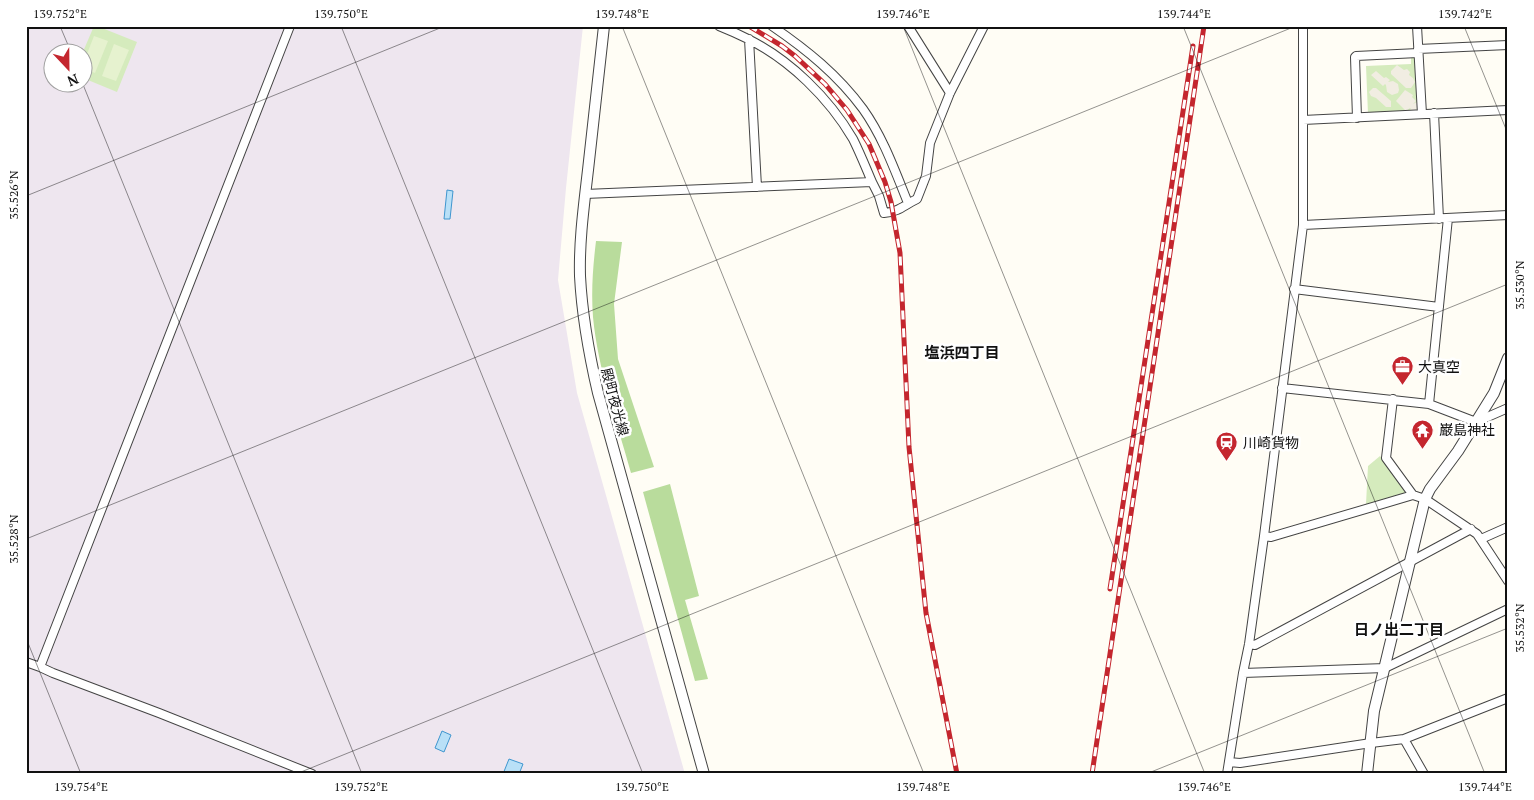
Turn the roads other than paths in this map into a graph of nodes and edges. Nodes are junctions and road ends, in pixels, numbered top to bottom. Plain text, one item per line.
1 (290, 26) edge
2 (604, 26) edge
3 (719, 26) edge
4 (772, 26) edge
5 (908, 26) edge
6 (984, 26) edge
7 (1303, 26) edge
8 (1417, 26) edge
9 (749, 39) junction
10 (1508, 45) edge
11 (1418, 51) junction
12 (950, 93) junction
13 (1508, 110) edge
14 (1434, 113) junction
15 (1422, 114) junction
16 (1357, 118) junction
17 (1303, 120) junction
18 (872, 182) junction
19 (757, 187) junction
20 (585, 194) junction
21 (908, 203) junction
22 (1508, 216) edge
23 (1448, 218) junction
24 (1439, 219) junction
25 (1303, 225) junction
26 (1294, 289) junction
27 (1439, 307) junction
28 (1508, 358) edge
29 (1282, 388) junction
30 (1393, 399) junction
31 (1429, 404) junction
32 (1508, 408) edge
33 (1476, 422) junction
34 (1413, 495) junction
35 (1425, 499) junction
36 (1508, 527) edge
37 (1472, 529) junction
38 (1264, 536) junction
39 (1481, 539) junction
40 (1410, 562) junction
41 (1508, 581) edge
42 (1508, 609) edge
43 (1248, 644) junction
44 (26, 662) edge
45 (40, 667) junction
46 (1385, 668) junction
47 (1243, 673) junction
48 (1508, 698) edge
49 (1404, 739) junction
50 (1371, 743) junction
51 (1229, 762) junction
52 (312, 774) edge
53 (704, 774) edge
54 (1228, 774) edge
55 (1367, 774) edge
56 (1424, 774) edge

1 - 45 street
2 - 20 street, 殿町夜光線
3 - 9 street
4 - 21 street
5 - 12 street
6 - 12 street
7 - 17 street
8 - 11 street
9 - 18 street
9 - 19 street
10 - 11 street
11 - 15 street
11 - 16 street
12 - 21 street
13 - 14 street
14 - 15 street
14 - 24 street
15 - 16 street
16 - 17 street
17 - 25 street
18 - 19 street
18 - 21 street
19 - 20 street
20 - 53 street, 殿町夜光線
22 - 23 street
23 - 24 street
23 - 27 street
24 - 25 street
25 - 26 street
26 - 27 street
26 - 29 street
27 - 31 street
28 - 33 street
29 - 30 street
29 - 38 street
30 - 31 street
30 - 34 street
31 - 33 street
32 - 33 street
33 - 35 street
34 - 35 street
34 - 38 street
35 - 37 street
35 - 40 street
36 - 39 street
37 - 39 street
37 - 40 street
38 - 43 street
39 - 41 street
40 - 43 street
40 - 46 street
42 - 46 street
43 - 47 street
44 - 45 street
45 - 52 street
46 - 47 street
46 - 50 street
47 - 51 street
48 - 49 street
49 - 50 street
49 - 56 street
50 - 51 street
50 - 55 street
51 - 54 street

